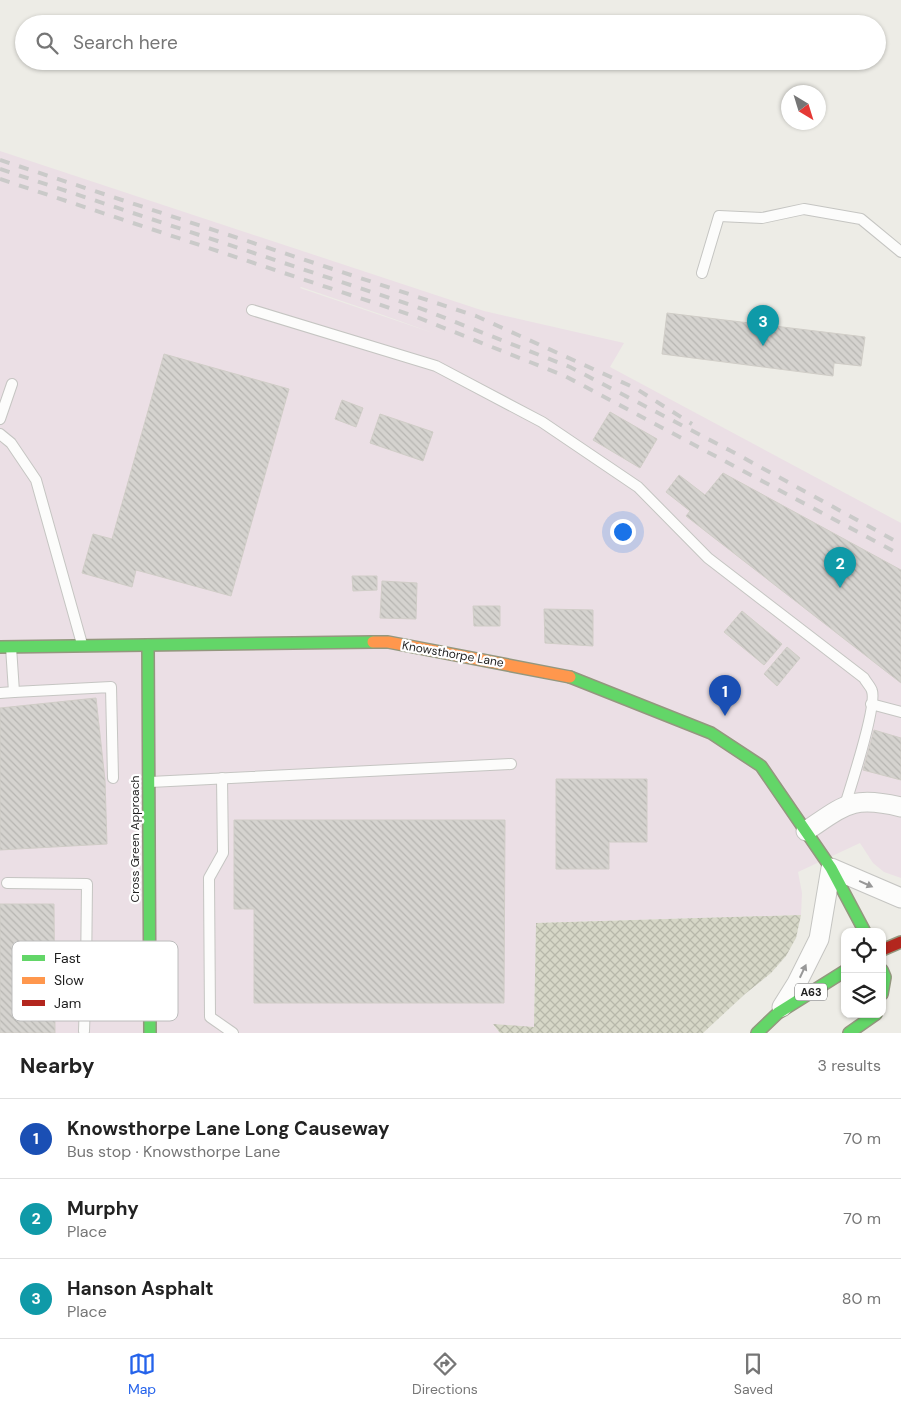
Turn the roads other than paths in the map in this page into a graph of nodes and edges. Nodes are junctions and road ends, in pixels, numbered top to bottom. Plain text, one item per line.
1 (901, 252) edge
2 (702, 273) dead end
3 (252, 310) dead end
4 (12, 384) dead end
5 (0, 419) edge
6 (0, 434) edge
7 (82, 645) junction
8 (148, 645) junction
9 (6, 646) edge
10 (14, 692) junction
11 (0, 693) edge
12 (871, 704) junction
13 (901, 712) edge
14 (511, 764) dead end
15 (113, 778) dead end
16 (222, 778) junction
17 (149, 782) junction
18 (846, 804) junction
19 (901, 807) edge
20 (806, 831) junction
21 (830, 868) junction
22 (7, 883) dead end
23 (901, 898) edge
24 (863, 928) edge
25 (87, 941) edge
26 (150, 941) edge
27 (901, 942) edge
28 (886, 948) edge
29 (886, 960) edge
30 (894, 965) dead end
31 (842, 973) edge
32 (778, 1013) junction
33 (870, 1018) edge
34 (84, 1021) edge
35 (84, 1031) dead end
36 (233, 1033) edge
37 (757, 1033) edge
38 (849, 1033) edge

1 - 2 lane
3 - 12 lane
4 - 5 lane
6 - 7 lane
7 - 8 main road, Knowsthorpe Lane
7 - 9 main road, Knowsthorpe Lane
8 - 17 main road, Cross Green Approach
8 - 20 main road, Knowsthorpe Lane
9 - 10 lane
10 - 11 lane
10 - 15 lane
12 - 13 lane
12 - 18 lane
14 - 16 lane
16 - 17 lane
16 - 36 lane
17 - 26 main road, Cross Green Approach
18 - 19 street
18 - 20 street
20 - 21 main road, Knowsthorpe Lane
21 -> 23 street
21 - 24 main road, Knowsthorpe Lane
32 -> 21 street
22 - 25 lane
27 - 28 main road
29 - 30 main road
31 - 32 main road, A63
32 - 37 main road, A63
33 - 38 main road
34 - 35 lane

